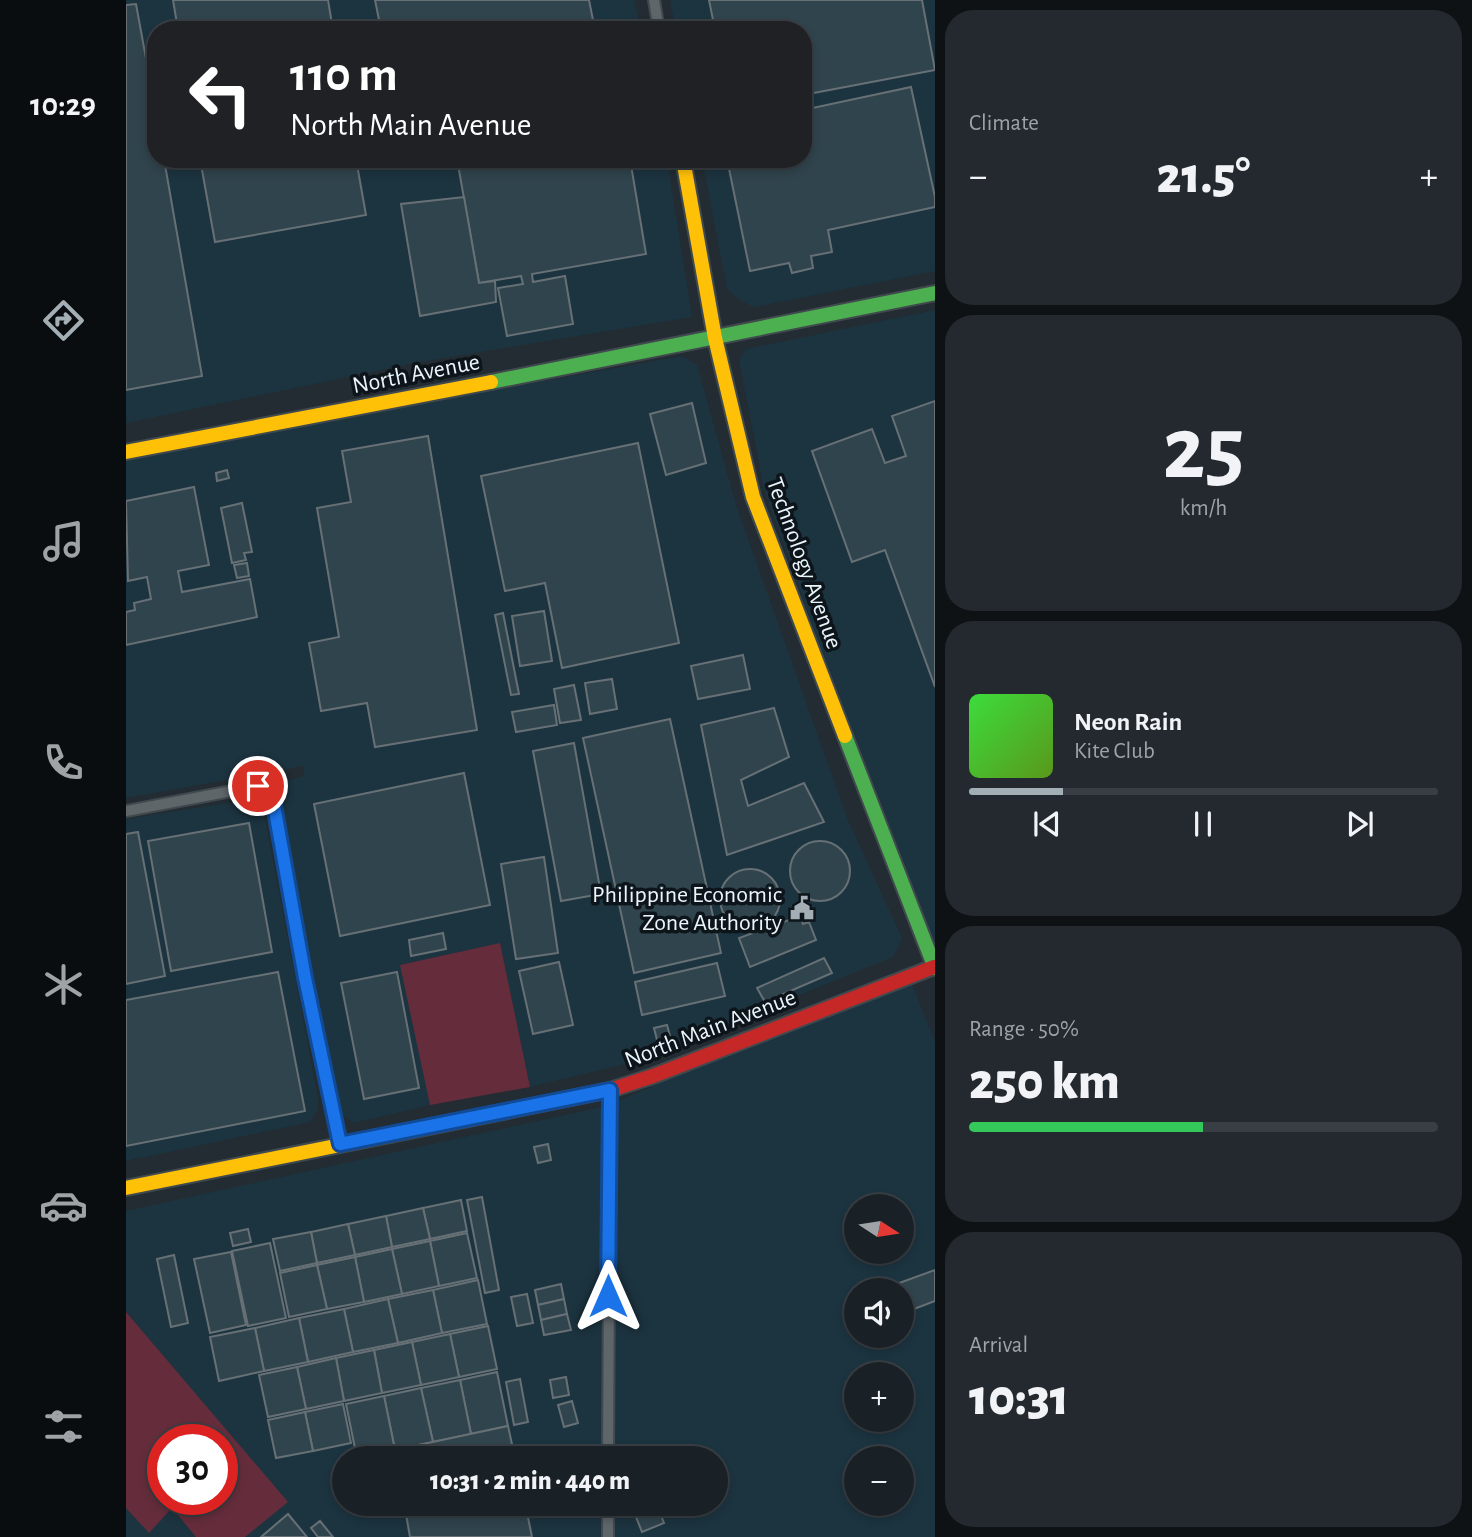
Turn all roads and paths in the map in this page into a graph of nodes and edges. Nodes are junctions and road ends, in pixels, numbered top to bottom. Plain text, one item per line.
1 (654, 0) edge
2 (658, 21) edge
3 (685, 168) edge
4 (935, 293) edge
5 (715, 338) junction
6 (126, 452) edge
7 (126, 811) edge
8 (934, 967) edge
9 (610, 1090) junction
10 (340, 1144) junction
11 (126, 1188) edge
12 (608, 1446) edge
13 (608, 1516) edge
14 (608, 1537) edge

1 - 2 street
3 - 5 street, Technology Avenue
4 - 5 street, North Avenue
5 - 6 street, North Avenue
5 - 8 street, Technology Avenue
7 - 10 street
8 - 9 street, North Main Avenue
9 - 10 street, North Main Avenue
9 - 12 street
10 - 11 street, North Main Avenue
13 - 14 street

